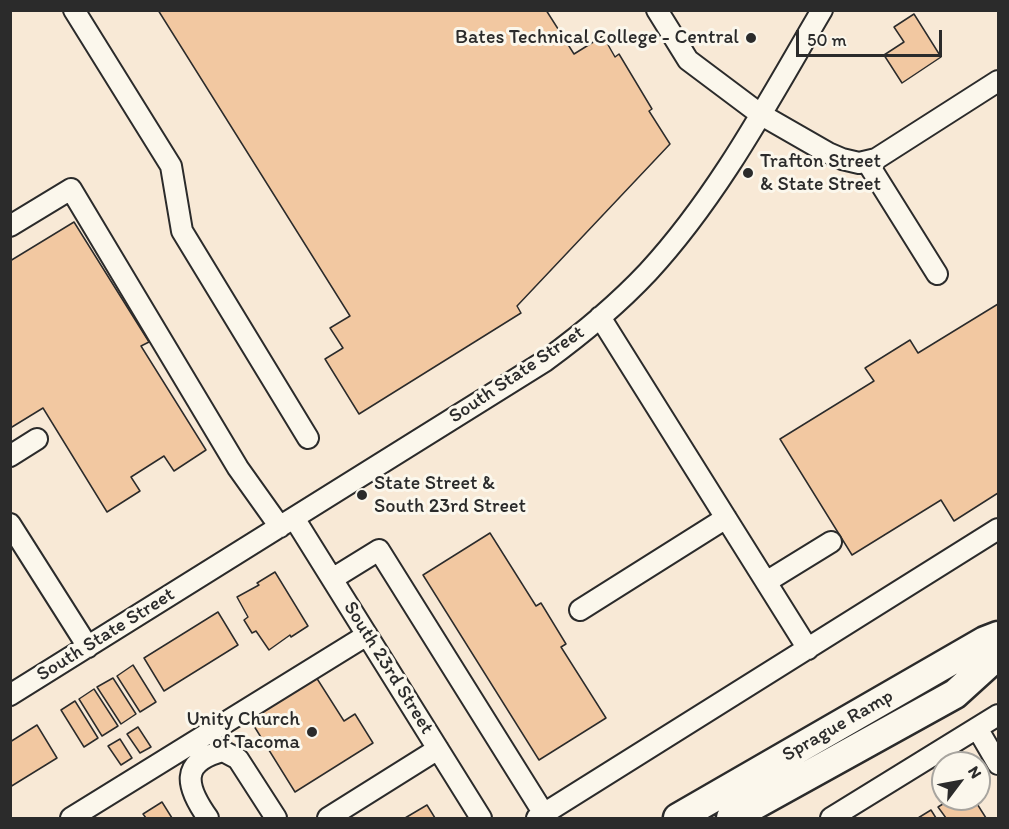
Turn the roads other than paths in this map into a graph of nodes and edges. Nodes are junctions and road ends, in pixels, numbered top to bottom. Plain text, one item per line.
1 (74, 10) edge
2 (657, 10) edge
3 (822, 10) edge
4 (998, 82) edge
5 (760, 114) junction
6 (867, 162) junction
7 (10, 226) edge
8 (937, 274) dead end
9 (600, 317) junction
10 (308, 438) dead end
11 (37, 440) dead end
12 (10, 456) edge
13 (726, 518) junction
14 (287, 522) junction
15 (10, 524) edge
16 (999, 529) edge
17 (831, 542) dead end
18 (332, 579) junction
19 (766, 582) junction
20 (580, 610) dead end
21 (367, 635) junction
22 (999, 636) edge
23 (88, 647) junction
24 (808, 649) junction
25 (999, 655) edge
26 (10, 695) edge
27 (999, 715) edge
28 (977, 728) junction
29 (438, 749) junction
30 (999, 765) edge
31 (540, 816) edge
32 (71, 819) edge
33 (208, 819) edge
34 (276, 819) edge
35 (328, 819) edge
36 (481, 819) edge
37 (678, 819) edge
38 (731, 819) edge
39 (831, 819) edge

1 - 10 street
2 - 5 street
3 - 5 street, South State Street
4 - 6 street
5 - 6 street
5 - 9 street, South State Street
6 - 8 street
7 - 14 street, South 23rd Street
9 - 13 street
9 - 14 street, South State Street
11 - 12 street
13 - 19 street
13 - 20 street
14 - 18 street, South 23rd Street
14 - 23 street, South State Street
15 - 23 street
16 - 24 street
17 - 19 street
18 - 21 street, South 23rd Street
18 - 31 street
19 - 24 street
21 - 29 street, South 23rd Street
21 - 32 street
22 - 37 highway, Sprague Ramp
23 - 26 street, South State Street
24 - 31 street
25 - 38 highway, Sprague Ramp
27 - 28 street
28 - 30 street
28 - 39 street
29 - 35 street
29 - 36 street, South 23rd Street
33 - 34 street

